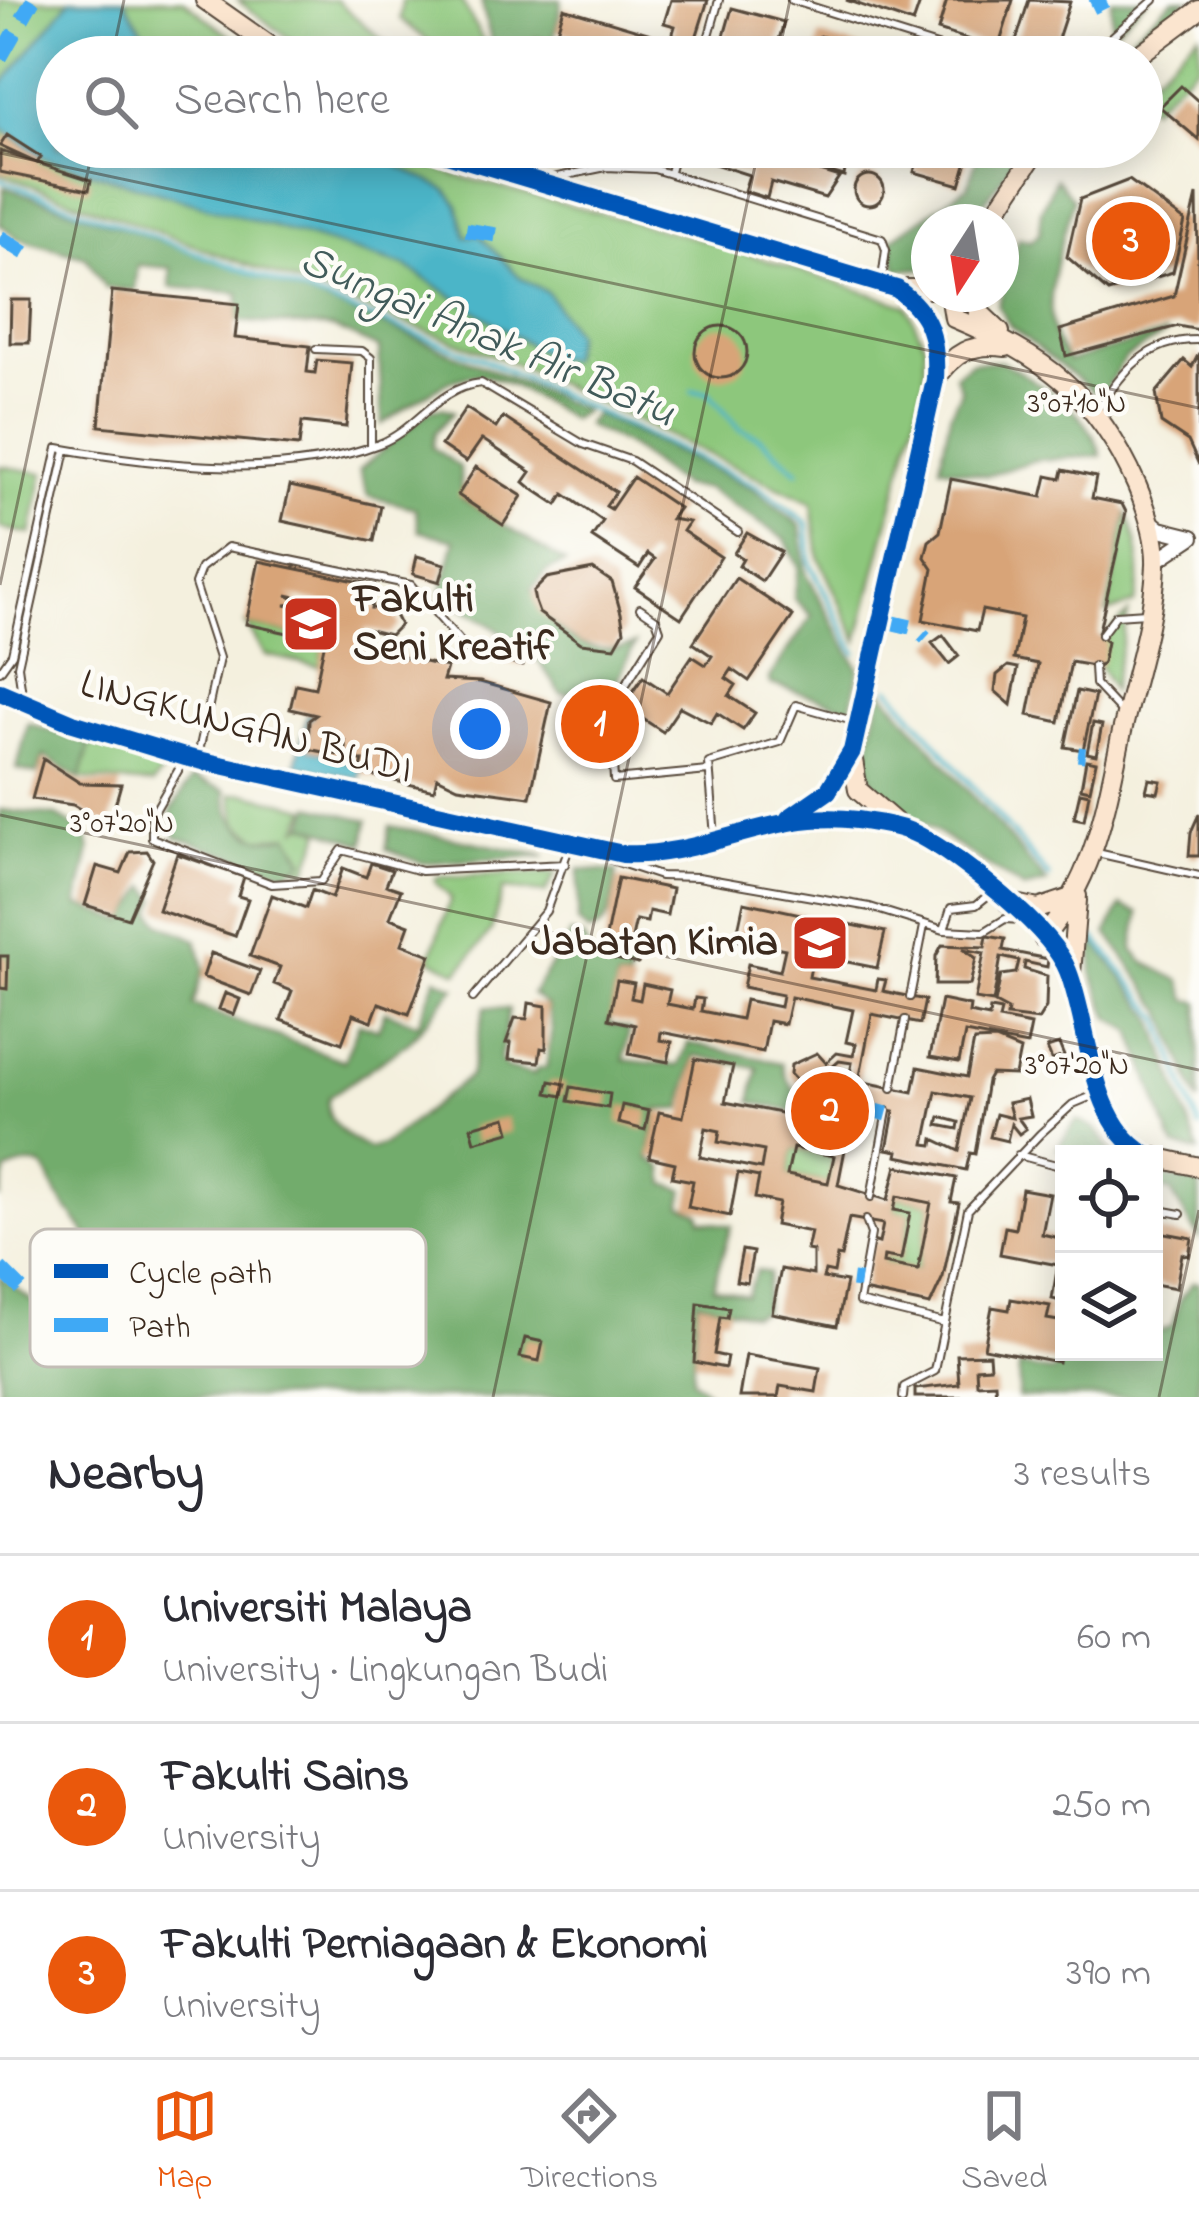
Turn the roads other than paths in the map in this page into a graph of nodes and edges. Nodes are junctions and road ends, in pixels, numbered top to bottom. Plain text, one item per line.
1 (206, 0) edge
2 (719, 0) edge
3 (791, 0) edge
4 (1154, 0) edge
5 (1199, 10) edge
6 (257, 36) edge
7 (709, 36) edge
8 (905, 36) edge
9 (1113, 36) edge
10 (1163, 37) edge
11 (492, 168) edge
12 (601, 168) edge
13 (616, 168) edge
14 (671, 168) edge
15 (1025, 168) edge
16 (669, 173) junction
17 (538, 182) junction
18 (1000, 204) edge
19 (889, 287) junction
20 (911, 288) edge
21 (952, 312) edge
22 (956, 312) edge
23 (980, 312) edge
24 (953, 318) junction
25 (1199, 340) edge
26 (316, 349) dead end
27 (1022, 350) junction
28 (935, 380) junction
29 (1097, 411) junction
30 (370, 446) junction
31 (62, 449) junction
32 (1149, 520) junction
33 (738, 532) dead end
34 (1196, 536) edge
35 (1156, 560) junction
36 (640, 608) dead end
37 (1148, 613) junction
38 (1101, 635) dead end
39 (471, 654) dead end
40 (1094, 666) dead end
41 (0, 671) edge
42 (0, 692) edge
43 (32, 706) junction
44 (1125, 717) junction
45 (858, 723) junction
46 (851, 752) junction
47 (191, 759) junction
48 (708, 771) junction
49 (789, 818) junction
50 (915, 833) junction
51 (715, 837) junction
52 (573, 852) junction
53 (1094, 853) junction
54 (1199, 876) edge
55 (1077, 896) junction
56 (999, 897) junction
57 (1024, 920) junction
58 (923, 926) junction
59 (944, 930) junction
60 (1043, 938) junction
61 (1071, 979) junction
62 (910, 997) dead end
63 (473, 998) dead end
64 (905, 1021) dead end
65 (892, 1088) dead end
66 (1102, 1091) junction
67 (887, 1111) dead end
68 (1136, 1145) edge
69 (1018, 1155) junction
70 (1163, 1159) edge
71 (1055, 1165) edge
72 (1199, 1167) edge
73 (871, 1197) dead end
74 (1163, 1210) edge
75 (1181, 1214) dead end
76 (866, 1220) dead end
77 (945, 1323) junction
78 (902, 1397) edge

1 - 6 street
2 - 7 lane
3 - 8 lane
4 - 9 lane
5 - 10 street
11 - 17 street
12 - 17 lane
13 - 16 lane
14 - 16 lane
15 - 18 street
16 - 19 lane
17 - 19 street
19 - 20 street
19 - 28 street
21 - 24 street
22 - 24 street
23 - 27 street
24 - 27 street
24 - 28 street
25 - 29 lane
26 - 30 lane
27 - 28 street
27 - 29 street
28 - 45 street
29 - 32 street
30 - 31 lane
30 - 33 lane
31 - 41 lane
31 - 43 lane
32 - 34 street
32 - 35 street
34 - 35 street
35 - 37 street
36 - 48 lane
37 - 38 lane
37 - 44 street
39 - 47 lane
40 - 44 lane
42 - 43 street, LINGKUNGAN BUDI
43 - 47 street, LINGKUNGAN BUDI
44 - 53 street
45 - 46 street
45 - 48 lane
46 - 49 street
46 - 50 street
47 - 52 street, LINGKUNGAN BUDI
47 - 52 lane
48 - 51 lane
49 - 50 street
49 - 51 street
50 - 56 street
51 - 52 street, LINGKUNGAN BUDI
52 - 58 lane
52 - 63 lane
53 - 54 lane
53 - 55 street
55 - 56 street
55 - 60 street
55 - 61 street
56 - 57 street
56 - 59 lane
57 - 59 lane
57 - 60 street
58 - 59 lane
58 - 62 lane
60 - 61 street
61 - 66 street
64 - 65 lane
66 - 68 street
66 - 69 lane
67 - 73 lane
69 - 71 lane
69 - 77 lane
70 - 72 street
74 - 75 lane
76 - 77 lane
77 - 78 lane

